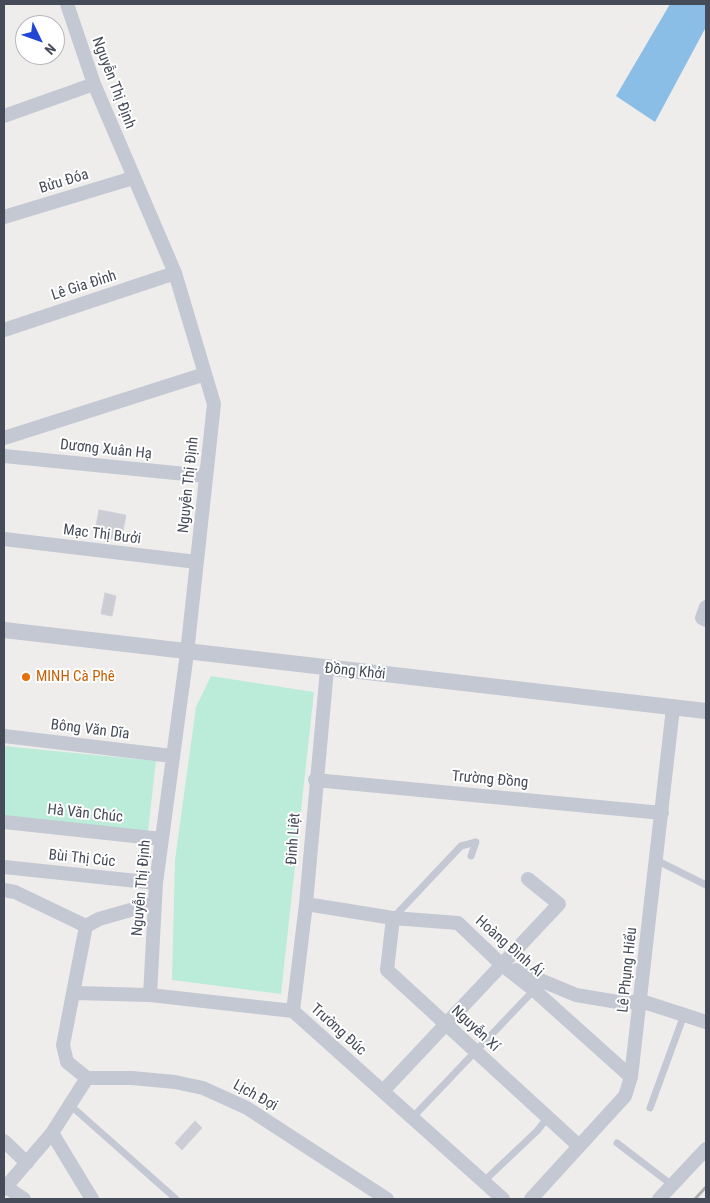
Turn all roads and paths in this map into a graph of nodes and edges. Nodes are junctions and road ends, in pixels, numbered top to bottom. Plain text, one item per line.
1 (70, 5) edge
2 (94, 84) junction
3 (4, 116) edge
4 (133, 178) junction
5 (4, 218) edge
6 (174, 273) junction
7 (4, 330) edge
8 (204, 374) junction
9 (4, 438) edge
10 (4, 456) edge
11 (206, 476) junction
12 (4, 539) edge
13 (196, 562) junction
14 (706, 607) edge
15 (706, 620) edge
16 (4, 630) edge
17 (187, 653) junction
18 (327, 669) junction
19 (673, 708) junction
20 (706, 711) edge
21 (4, 736) edge
22 (172, 756) junction
23 (315, 780) junction
24 (662, 813) junction
25 (4, 822) edge
26 (162, 839) junction
27 (471, 856) dead end
28 (656, 860) junction
29 (4, 867) edge
30 (528, 879) dead end
31 (156, 883) junction
32 (706, 885) edge
33 (4, 890) edge
34 (155, 903) junction
35 (306, 904) junction
36 (393, 918) junction
37 (86, 926) junction
38 (501, 964) junction
39 (534, 990) junction
40 (74, 993) junction
41 (150, 995) junction
42 (641, 1001) junction
43 (293, 1011) junction
44 (684, 1015) junction
45 (706, 1022) edge
46 (445, 1023) junction
47 (476, 1051) junction
48 (631, 1077) junction
49 (87, 1078) junction
50 (383, 1091) junction
51 (69, 1104) junction
52 (650, 1108) dead end
53 (412, 1118) junction
54 (548, 1118) junction
55 (52, 1133) junction
56 (4, 1141) edge
57 (617, 1143) dead end
58 (579, 1146) junction
59 (706, 1149) edge
60 (27, 1163) junction
61 (482, 1182) junction
62 (672, 1185) junction
63 (5, 1188) edge
64 (24, 1199) edge
65 (92, 1199) edge
66 (176, 1199) edge
67 (387, 1199) edge
68 (504, 1199) edge
69 (531, 1199) edge
70 (659, 1199) edge

1 - 2 street, Nguyễn Thị Định
2 - 3 street
2 - 4 street, Nguyễn Thị Định
4 - 5 street, Bửu Đóa
4 - 6 street, Nguyễn Thị Định
6 - 7 street, Lê Gia Đỉnh
6 - 8 street, Nguyễn Thị Định
8 - 9 street
8 - 11 street, Nguyễn Thị Định
10 - 11 street, Dương Xuân Hạ
11 - 13 street, Nguyễn Thị Định
12 - 13 street, Mạc Thị Bưởi
13 - 17 street, Nguyễn Thị Định
14 - 15 street
16 - 17 street, Đồng Khởi
17 - 18 street, Đồng Khởi
17 - 22 street, Nguyễn Thị Định
18 - 19 street, Đồng Khởi
18 - 23 street, Đinh Liệt
19 - 20 street, Đồng Khởi
19 - 24 street, Lê Phụng Hiểu
21 - 22 street, Bông Văn Dĩa
22 - 26 street, Nguyễn Thị Định
23 - 24 street, Trường Đồng
23 - 35 street, Đinh Liệt
24 - 28 street, Lê Phụng Hiểu
25 - 26 street, Hà Văn Chúc
26 - 31 street, Nguyễn Thị Định
27 - 36 lane
28 - 32 lane
28 - 42 street, Lê Phụng Hiểu
29 - 31 street, Bùi Thị Cúc
30 - 38 street
31 - 34 street, Nguyễn Thị Định
33 - 37 street
34 - 37 street
34 - 41 street, Nguyễn Thị Định
35 - 36 street, Hoàng Đình Ái
35 - 43 street, Đinh Liệt
36 - 38 street, Hoàng Đình Ái
36 - 46 street, Nguyễn Xí
37 - 40 street
38 - 39 street, Hoàng Đình Ái
38 - 42 street
38 - 46 street
39 - 47 lane
39 - 48 street, Hoàng Đình Ái
40 - 41 street, Trường Đúc
40 - 49 street
41 - 43 street, Trường Đúc
42 - 44 street
42 - 48 street, Lê Phụng Hiểu
43 - 50 street, Trường Đúc
44 - 45 street
44 - 52 lane
46 - 47 street, Nguyễn Xí
46 - 50 street
47 - 53 lane
47 - 54 street, Nguyễn Xí
48 - 58 street, Lê Phụng Hiểu
49 - 51 street
49 - 67 street, Lịch Đợi
50 - 53 street, Trường Đúc
51 - 55 street
51 - 66 lane
53 - 61 street, Trường Đúc
54 - 58 street, Nguyễn Xí
54 - 61 lane
55 - 60 street
55 - 65 street
56 - 60 street
57 - 62 lane
58 - 69 street, Lê Phụng Hiểu
59 - 62 street
60 - 63 street
61 - 68 street, Trường Đúc
62 - 70 street
63 - 64 street

